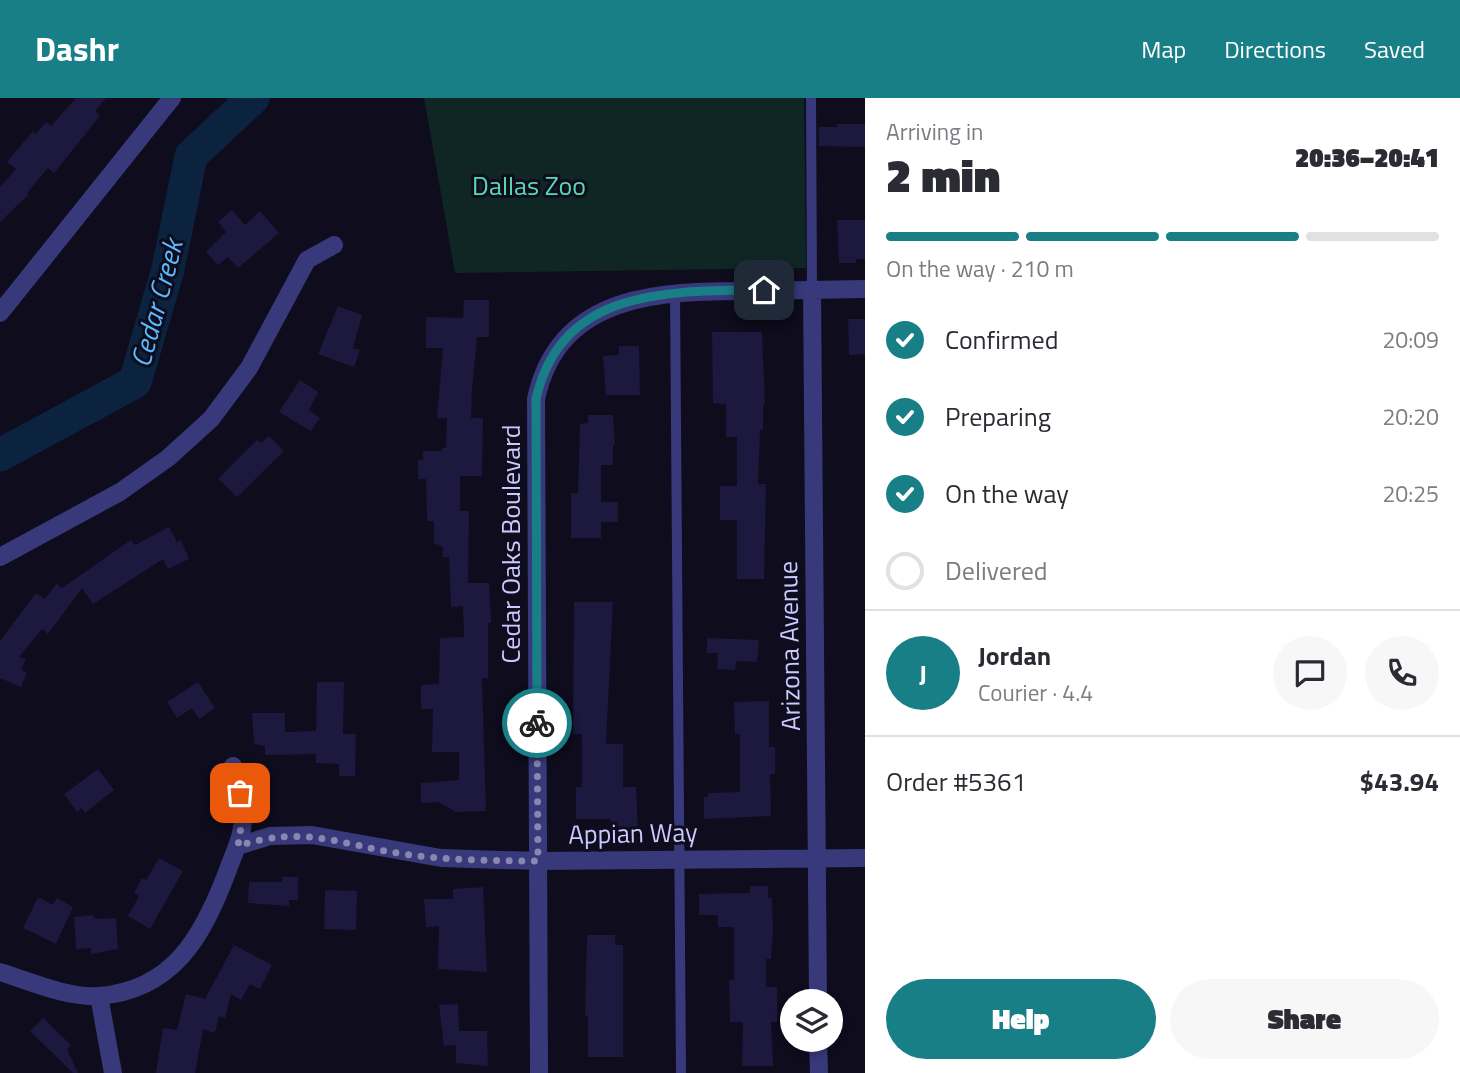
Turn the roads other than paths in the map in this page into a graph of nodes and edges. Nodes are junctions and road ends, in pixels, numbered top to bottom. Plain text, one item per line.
1 (172, 98) edge
2 (811, 98) edge
3 (334, 245) dead end
4 (865, 289) edge
5 (812, 290) junction
6 (675, 293) junction
7 (0, 313) edge
8 (0, 557) edge
9 (233, 766) dead end
10 (238, 846) junction
11 (678, 858) junction
12 (817, 858) junction
13 (865, 858) edge
14 (538, 861) junction
15 (0, 971) edge
16 (818, 989) edge
17 (99, 996) junction
18 (818, 1052) edge
19 (113, 1073) edge
20 (540, 1073) edge
21 (681, 1073) edge
22 (818, 1073) edge

1 - 7 street
2 - 5 lane
3 - 8 street
4 - 5 street
5 - 6 street
5 - 12 street, Arizona Avenue
6 - 11 lane
6 - 14 street, Cedar Oaks Boulevard
9 - 10 street
10 - 14 street, Appian Way
10 - 17 street
11 - 12 street, Appian Way
11 - 14 street, Appian Way
11 - 21 lane
12 - 13 street, Appian Way
12 - 16 street, Arizona Avenue
14 - 20 street, Cedar Oaks Boulevard
15 - 17 street
17 - 19 street
18 - 22 street

